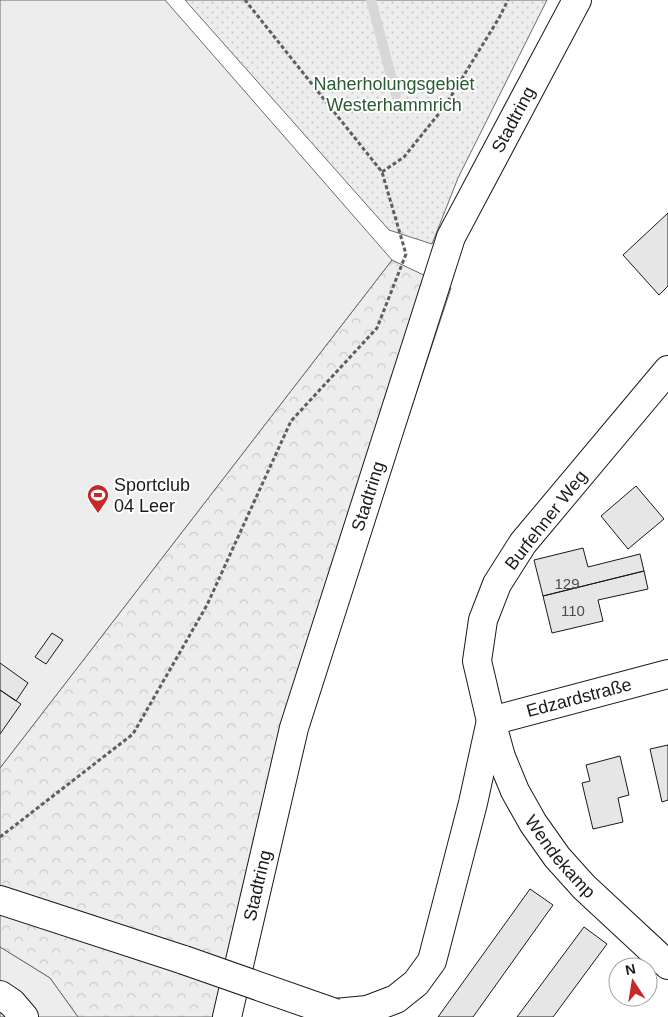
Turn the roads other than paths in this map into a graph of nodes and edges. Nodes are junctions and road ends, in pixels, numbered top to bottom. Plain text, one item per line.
1 (577, 0) edge
2 (668, 370) edge
3 (668, 674) edge
4 (491, 721) junction
5 (0, 900) edge
6 (668, 966) edge
7 (0, 995) edge
8 (24, 1017) edge
9 (228, 1017) edge

1 - 9 main road, Stadtring
2 - 4 main road, Burfehner Weg
3 - 4 main road, Edzardstraße
4 - 5 main road, bridge
4 - 6 main road, Wendekamp
7 - 8 main road

